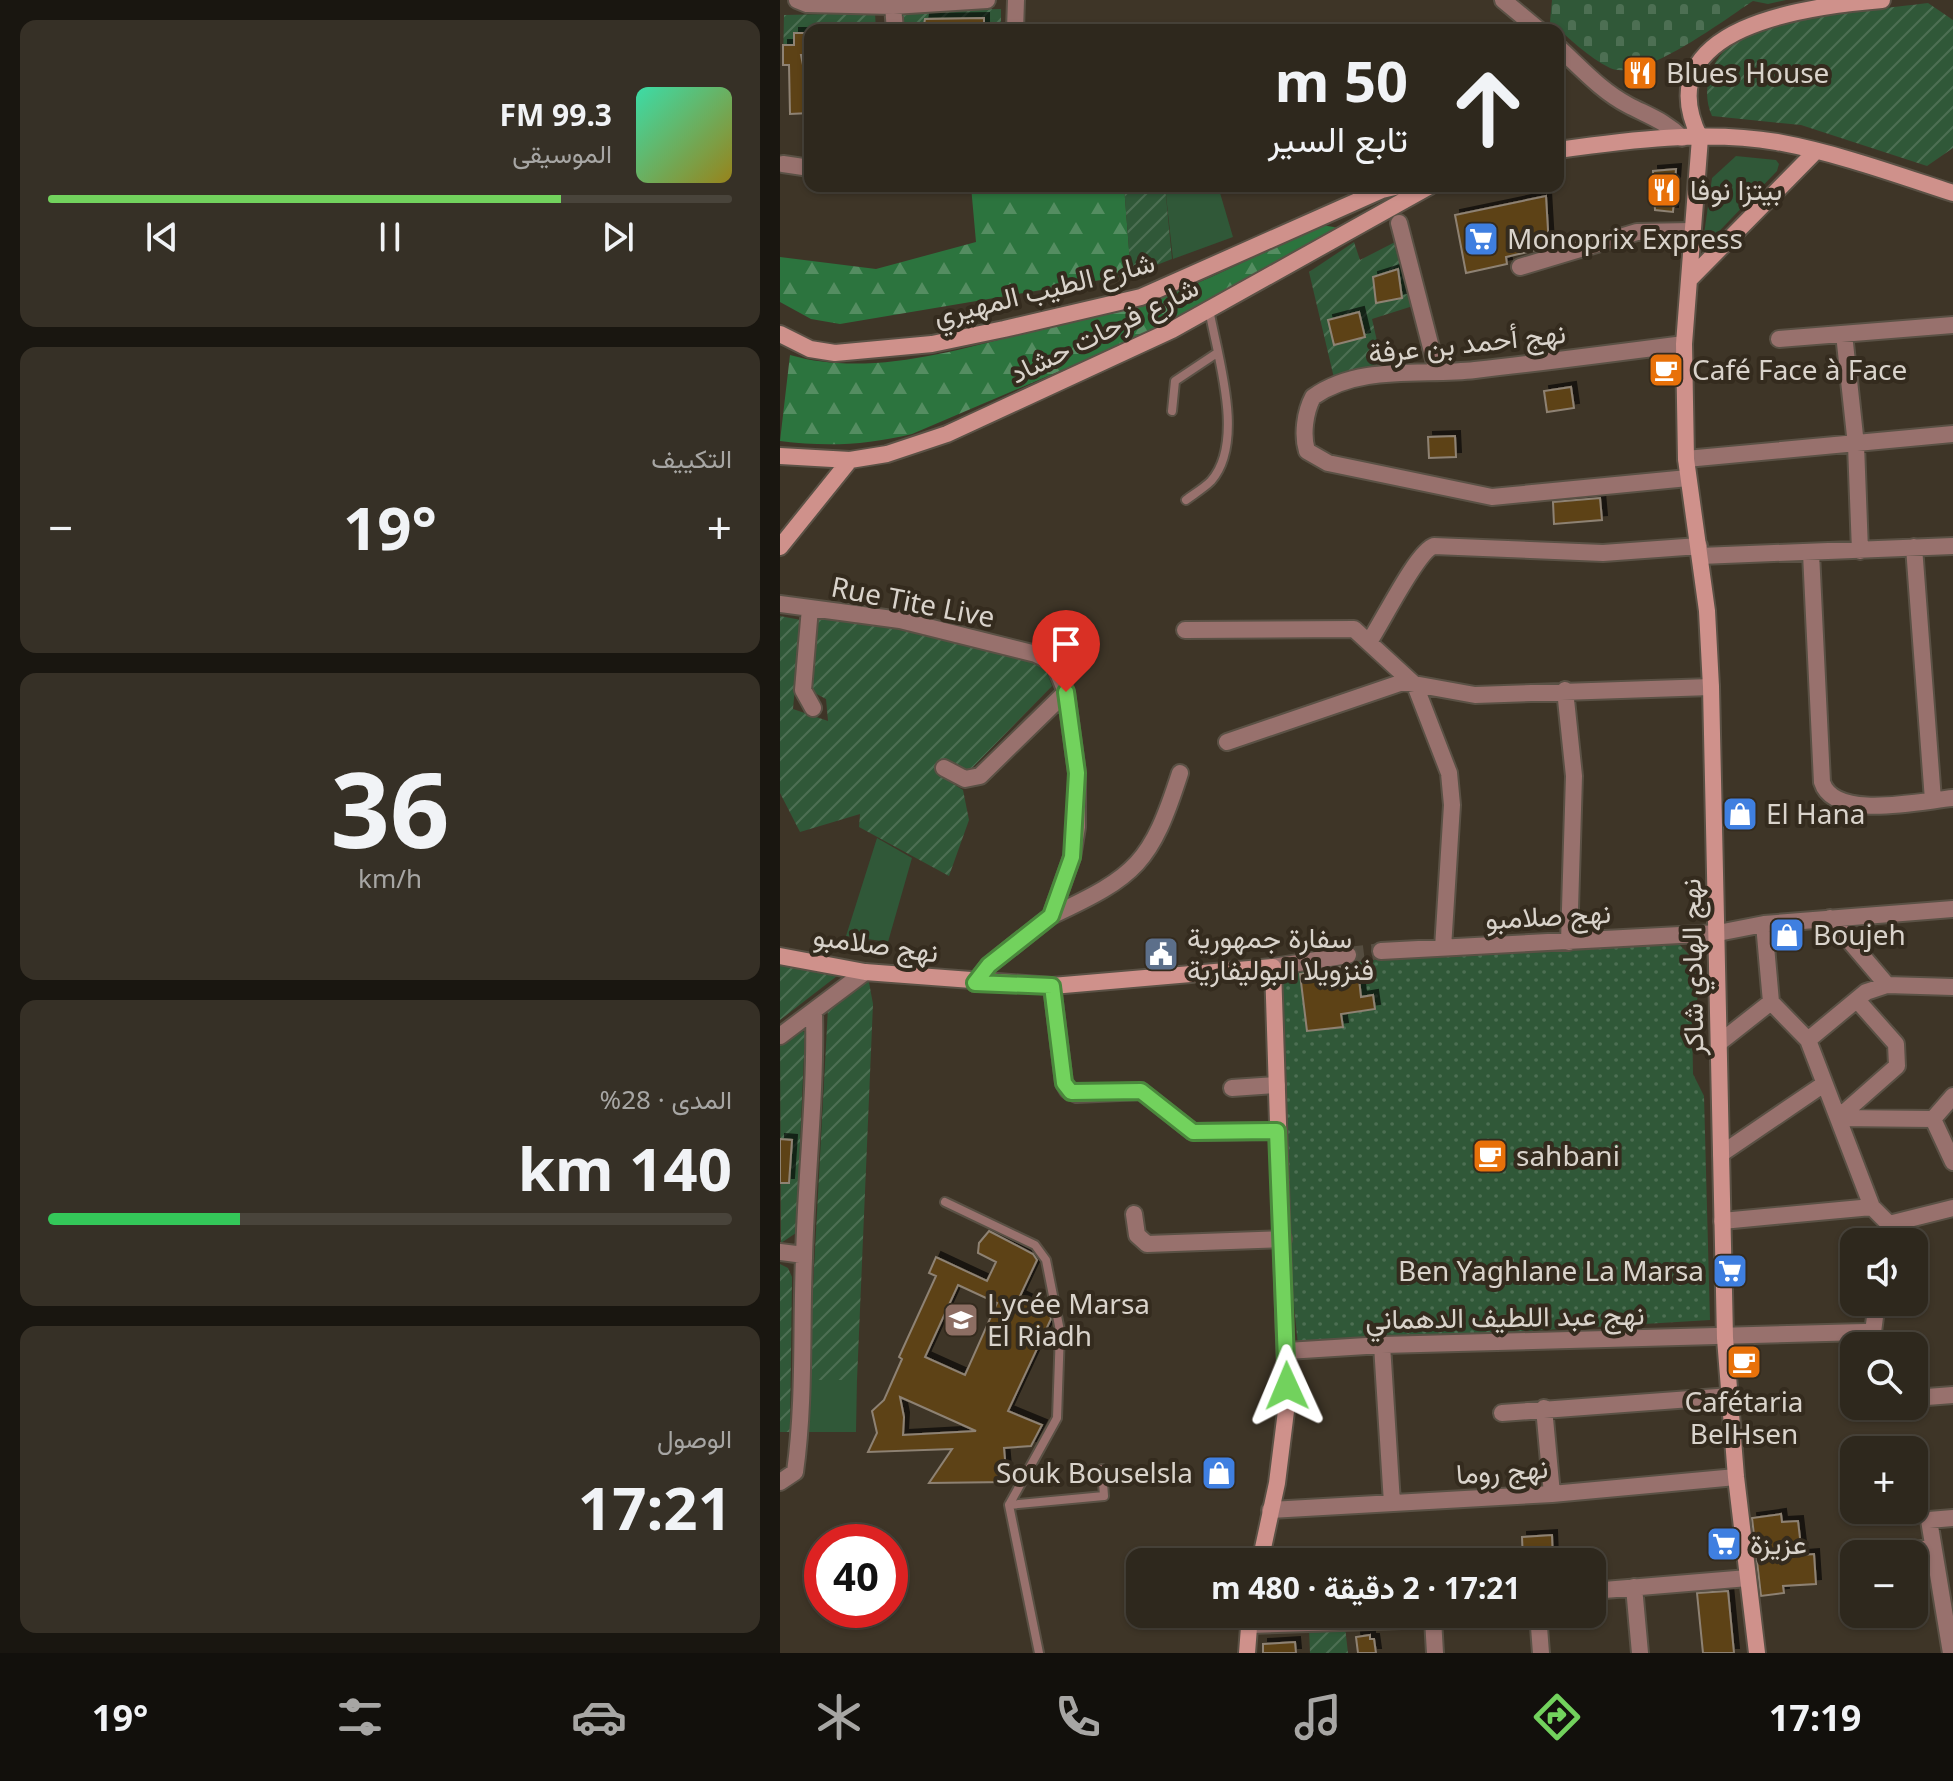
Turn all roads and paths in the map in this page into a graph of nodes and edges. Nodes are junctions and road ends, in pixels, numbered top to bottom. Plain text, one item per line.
1 (797, 0) edge
2 (987, 0) edge
3 (1016, 0) edge
4 (1503, 0) edge
5 (1882, 0) edge
6 (925, 2) edge
7 (893, 6) junction
8 (894, 24) edge
9 (1015, 24) edge
10 (1527, 24) edge
11 (1564, 52) edge
12 (1682, 138) junction
13 (1700, 138) junction
14 (1564, 149) edge
15 (1816, 151) junction
16 (783, 164) dead end
17 (804, 167) edge
18 (1383, 192) edge
19 (1419, 192) edge
20 (1953, 193) edge
21 (1320, 216) junction
22 (1367, 219) junction
23 (1399, 223) dead end
24 (1692, 231) junction
25 (1520, 267) dead end
26 (1689, 280) junction
27 (1209, 309) junction
28 (1953, 325) edge
29 (780, 334) edge
30 (1844, 334) junction
31 (1779, 339) dead end
32 (1684, 344) junction
33 (1217, 353) junction
34 (1437, 371) junction
35 (1172, 411) dead end
36 (1953, 434) edge
37 (1856, 445) junction
38 (780, 456) edge
39 (1686, 459) junction
40 (850, 460) junction
41 (1688, 478) junction
42 (1186, 500) dead end
43 (1953, 546) edge
44 (780, 547) edge
45 (1914, 547) junction
46 (1700, 551) junction
47 (1860, 551) junction
48 (1811, 553) junction
49 (780, 604) edge
50 (810, 608) junction
51 (1185, 630) dead end
52 (1369, 642) junction
53 (1415, 685) junction
54 (1711, 687) junction
55 (1565, 690) junction
56 (1066, 692) junction
57 (813, 708) dead end
58 (1227, 742) dead end
59 (944, 768) dead end
60 (1180, 773) dead end
61 (1953, 798) edge
62 (1933, 800) junction
63 (1953, 909) edge
64 (1051, 916) junction
65 (1830, 918) junction
66 (1764, 924) junction
67 (1718, 933) junction
68 (1569, 942) junction
69 (1443, 948) junction
70 (1381, 951) tunnel mouth
71 (1348, 955) tunnel mouth
72 (780, 956) edge
73 (1273, 967) junction
74 (865, 972) junction
75 (975, 983) junction
76 (1887, 985) junction
77 (1052, 986) junction
78 (1953, 987) edge
79 (1857, 1000) junction
80 (1771, 1002) junction
81 (814, 1013) junction
82 (780, 1036) edge
83 (1808, 1040) junction
84 (1719, 1043) junction
85 (1824, 1084) junction
86 (1277, 1085) junction
87 (1232, 1088) dead end
88 (1953, 1096) edge
89 (1838, 1118) junction
90 (1933, 1119) junction
91 (1277, 1131) junction
92 (1721, 1154) junction
93 (1953, 1162) edge
94 (945, 1202) dead end
95 (1872, 1207) junction
96 (1953, 1208) edge
97 (1134, 1214) dead end
98 (1722, 1221) junction
99 (1889, 1224) junction
100 (1888, 1228) edge
101 (1283, 1239) junction
102 (780, 1252) edge
103 (804, 1255) junction
104 (1875, 1316) edge
105 (1725, 1338) junction
106 (1382, 1345) junction
107 (1287, 1351) junction
108 (1953, 1395) edge
109 (1731, 1396) junction
110 (1928, 1397) edge
111 (1544, 1408) junction
112 (1502, 1413) dead end
113 (1102, 1469) dead end
114 (1736, 1477) junction
115 (780, 1482) edge
116 (1552, 1494) junction
117 (1392, 1503) junction
118 (1009, 1505) junction
119 (1270, 1510) junction
120 (1953, 1518) edge
121 (1263, 1548) edge
122 (1928, 1548) edge
123 (1933, 1548) junction
124 (1748, 1578) junction
125 (1634, 1587) junction
126 (1606, 1590) edge
127 (1248, 1628) edge
128 (1433, 1628) edge
129 (1539, 1628) edge
130 (1039, 1653) edge
131 (1247, 1653) edge
132 (1435, 1653) edge
133 (1541, 1653) edge
134 (1640, 1653) edge
135 (1757, 1653) edge
136 (1951, 1653) edge

1 - 7 street
2 - 6 street
3 - 9 street
4 - 10 street
5 - 13 street
6 - 7 street
7 - 8 street
11 - 12 street
12 - 13 street
12 - 14 street
13 - 15 street
13 - 24 street, نهج الهادي شاكر
15 - 20 street
15 - 26 street
16 - 17 street
18 - 21 street, شارع الطيب المهيري
19 - 22 street, شارع فرحات حشاد
21 - 22 street
21 - 29 street, شارع الطيب المهيري
22 - 27 street, شارع فرحات حشاد
23 - 34 street
24 - 25 street
24 - 26 street, نهج الهادي شاكر
26 - 32 street, نهج الهادي شاكر
27 - 33 lane
27 - 40 street, شارع فرحات حشاد
28 - 30 street
30 - 31 street
30 - 37 street
32 - 34 street, نهج أحمد بن عرفة
32 - 39 street, نهج الهادي شاكر
33 - 35 lane
33 - 42 lane
34 - 41 street, نهج أحمد بن عرفة
36 - 37 street
37 - 39 street
37 - 47 street
38 - 40 street, شارع فرحات حشاد
39 - 41 street, نهج الهادي شاكر
40 - 44 street
41 - 46 street, نهج الهادي شاكر
43 - 45 street
45 - 47 street
45 - 62 street
46 - 48 street
46 - 52 street
46 - 54 street, نهج الهادي شاكر
47 - 48 street
48 - 62 street
49 - 50 street, Rue Tite Live
50 - 56 street, Rue Tite Live
50 - 57 street
51 - 52 street
52 - 53 street
53 - 55 street
53 - 58 street
53 - 69 street
54 - 55 street
54 - 67 street, نهج الهادي شاكر
55 - 68 street
56 - 59 street
56 - 64 street, Rue Tite Live
60 - 64 street
61 - 62 street
63 - 65 street, نهج صلامبو
64 - 75 street
65 - 66 street, نهج صلامبو
65 - 76 street
66 - 67 street, نهج صلامبو
66 - 80 street
67 - 68 street, نهج صلامبو
67 - 84 street, نهج الهادي شاكر
68 - 69 street, نهج صلامبو
69 - 70 street, نهج صلامبو
71 - 73 street, نهج صلامبو
72 - 74 street, نهج صلامبو
73 - 77 street, نهج صلامبو
73 - 86 street
74 - 75 street, نهج صلامبو
74 - 81 street
75 - 77 street, نهج صلامبو
76 - 78 street
76 - 79 street
77 - 91 street
79 - 83 street
79 - 89 street
80 - 83 street
80 - 84 street
81 - 82 street
81 - 103 street
83 - 85 street
84 - 92 street, نهج الهادي شاكر
85 - 89 street
85 - 92 street
86 - 87 street
86 - 91 street
88 - 90 street
89 - 90 street
89 - 95 street
90 - 93 street
91 - 101 street
92 - 98 street, نهج الهادي شاكر
94 - 118 lane
95 - 98 street
95 - 99 street
96 - 99 street
97 - 101 street
98 - 105 street, نهج الهادي شاكر
99 - 100 street
101 - 107 street
102 - 103 street
103 - 115 street
104 - 105 street, نهج عبد اللطيف الدهماني
105 - 106 street, نهج عبد اللطيف الدهماني
105 - 109 street, نهج الهادي شاكر
106 - 107 street, نهج عبد اللطيف الدهماني
106 - 117 street
107 - 119 street
108 - 110 street
109 - 111 street
109 - 114 street, نهج الهادي شاكر
111 - 112 street
111 - 116 street
113 - 118 lane
114 - 116 street, نهج روما
114 - 124 street, نهج الهادي شاكر
116 - 117 street, نهج روما
117 - 119 street, نهج روما
118 - 130 lane
119 - 121 street
120 - 123 street
122 - 123 street
123 - 136 street
124 - 125 street
124 - 135 street, نهج الهادي شاكر
125 - 126 street
125 - 134 street
127 - 131 street
128 - 132 street
129 - 133 street

